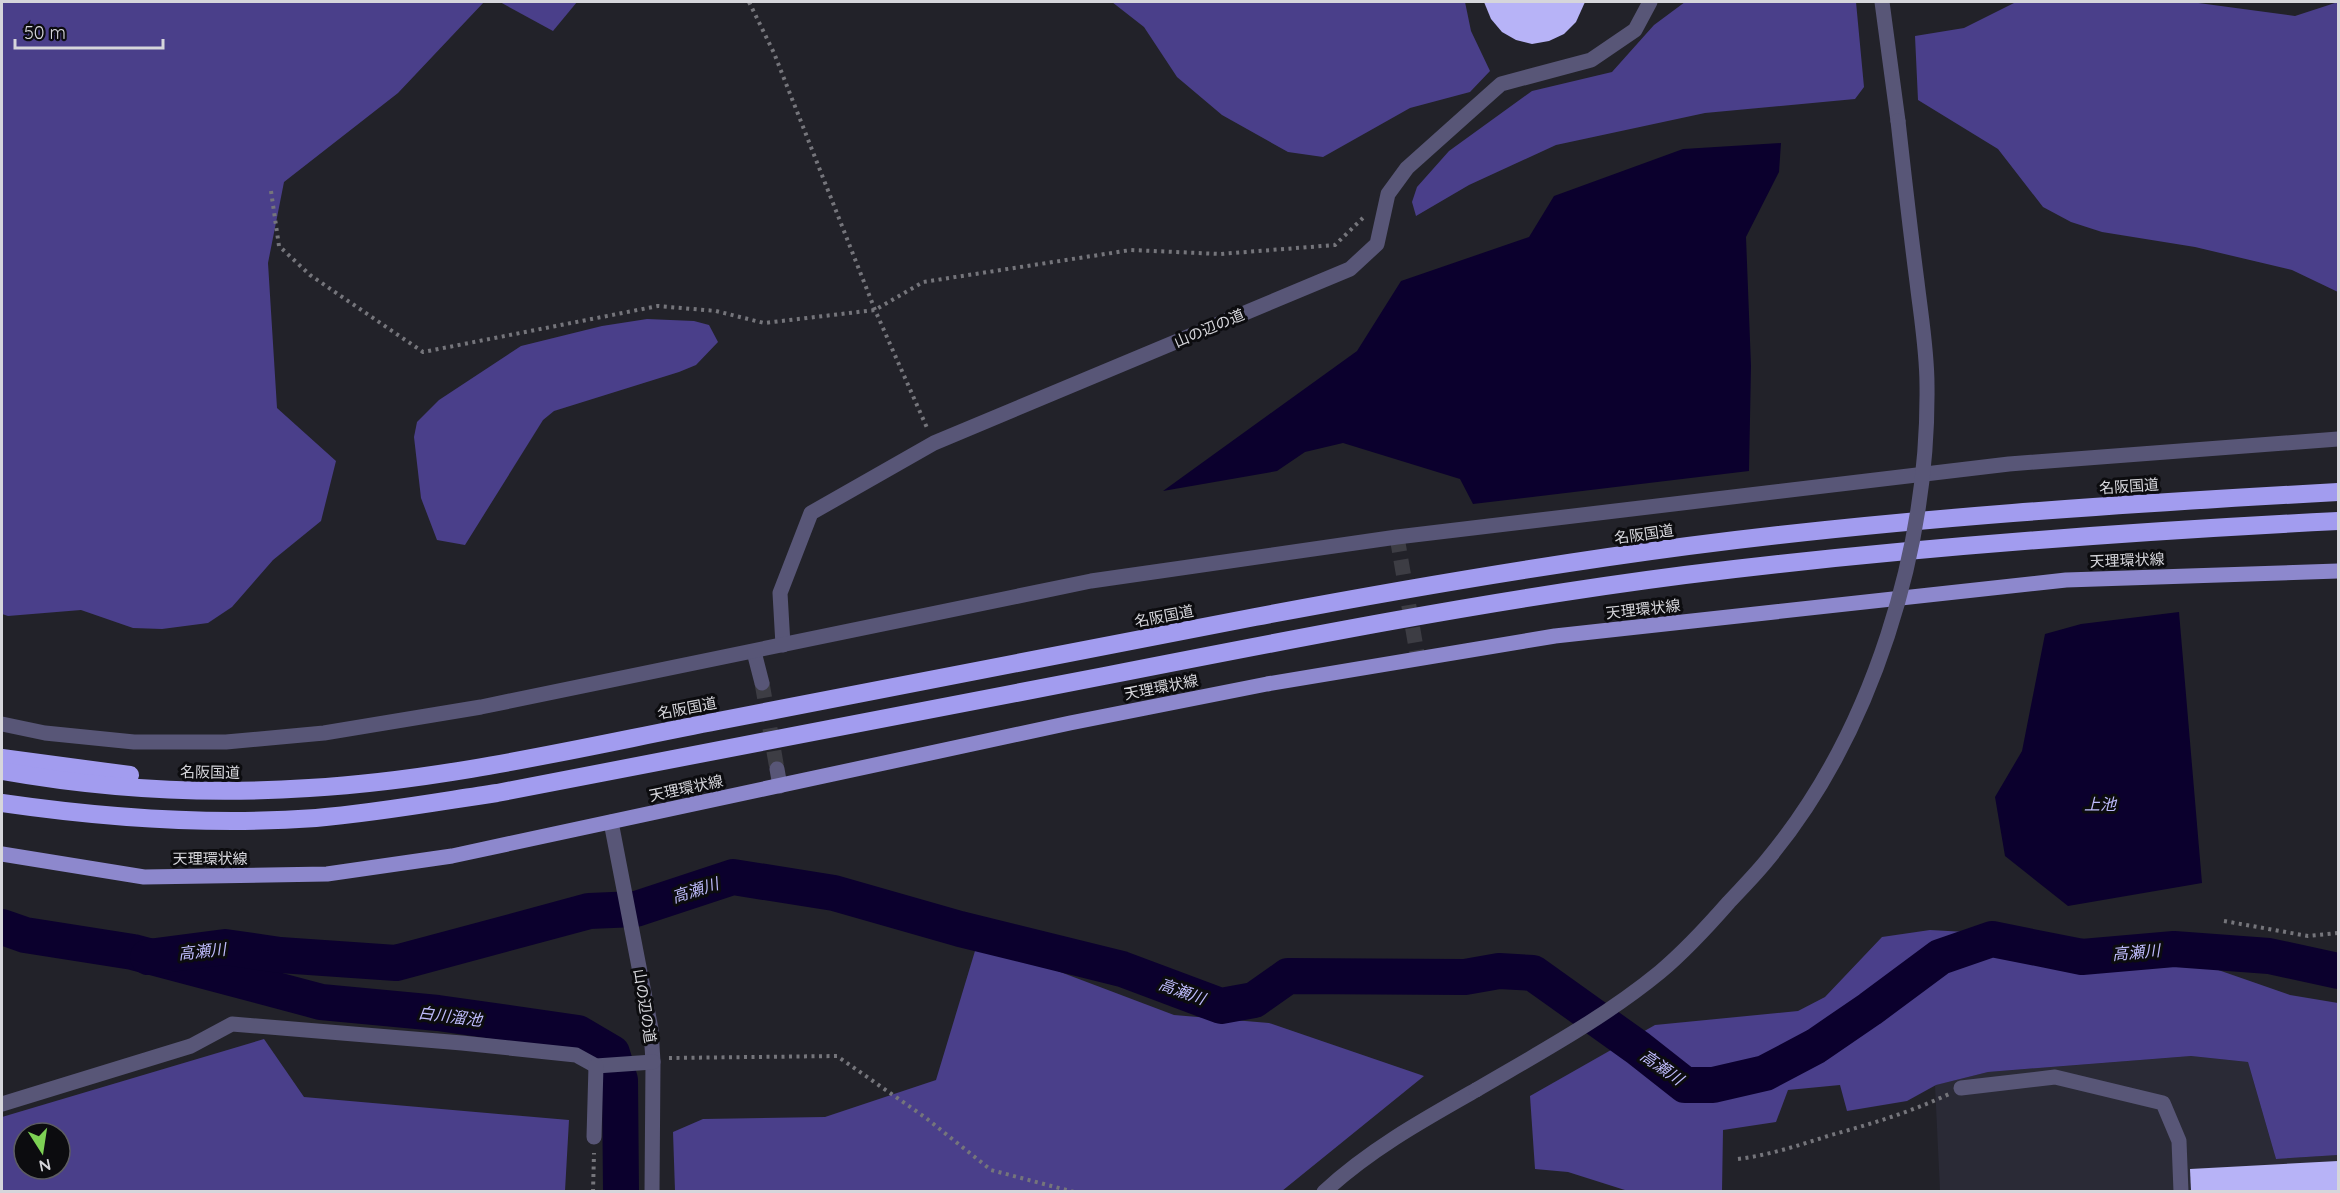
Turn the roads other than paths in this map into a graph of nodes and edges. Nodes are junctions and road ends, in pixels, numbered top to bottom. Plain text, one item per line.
1 (1650, 2) edge
2 (1882, 2) edge
3 (2338, 439) edge
4 (2338, 492) edge
5 (2338, 521) edge
6 (2338, 571) edge
7 (783, 645) junction
8 (754, 652) junction
9 (762, 683) tunnel mouth
10 (2, 724) edge
11 (2, 758) edge
12 (777, 769) tunnel mouth
13 (2, 771) edge
14 (780, 786) junction
15 (313, 788) junction
16 (2, 803) edge
17 (611, 822) junction
18 (2, 854) edge
19 (653, 1062) junction
20 (596, 1066) junction
21 (1961, 1088) road end
22 (2, 1104) edge
23 (594, 1137) road end
24 (652, 1191) edge
25 (1324, 1191) edge
26 (2181, 1191) edge

1 - 7 street, 山の辺の道
2 - 25 street, bridge
3 - 7 street
4 - 15 highway, 名阪国道
5 - 16 highway
6 - 14 main road, 天理環状線
7 - 8 street
8 - 9 street
8 - 10 street
11 - 15 highway
12 - 14 street
13 - 15 highway, 名阪国道
14 - 17 main road, 天理環状線
17 - 18 main road, 天理環状線
17 - 19 street, 山の辺の道
19 - 20 street
19 - 24 street, 山の辺の道
20 - 22 street
20 - 23 street
21 - 26 street

